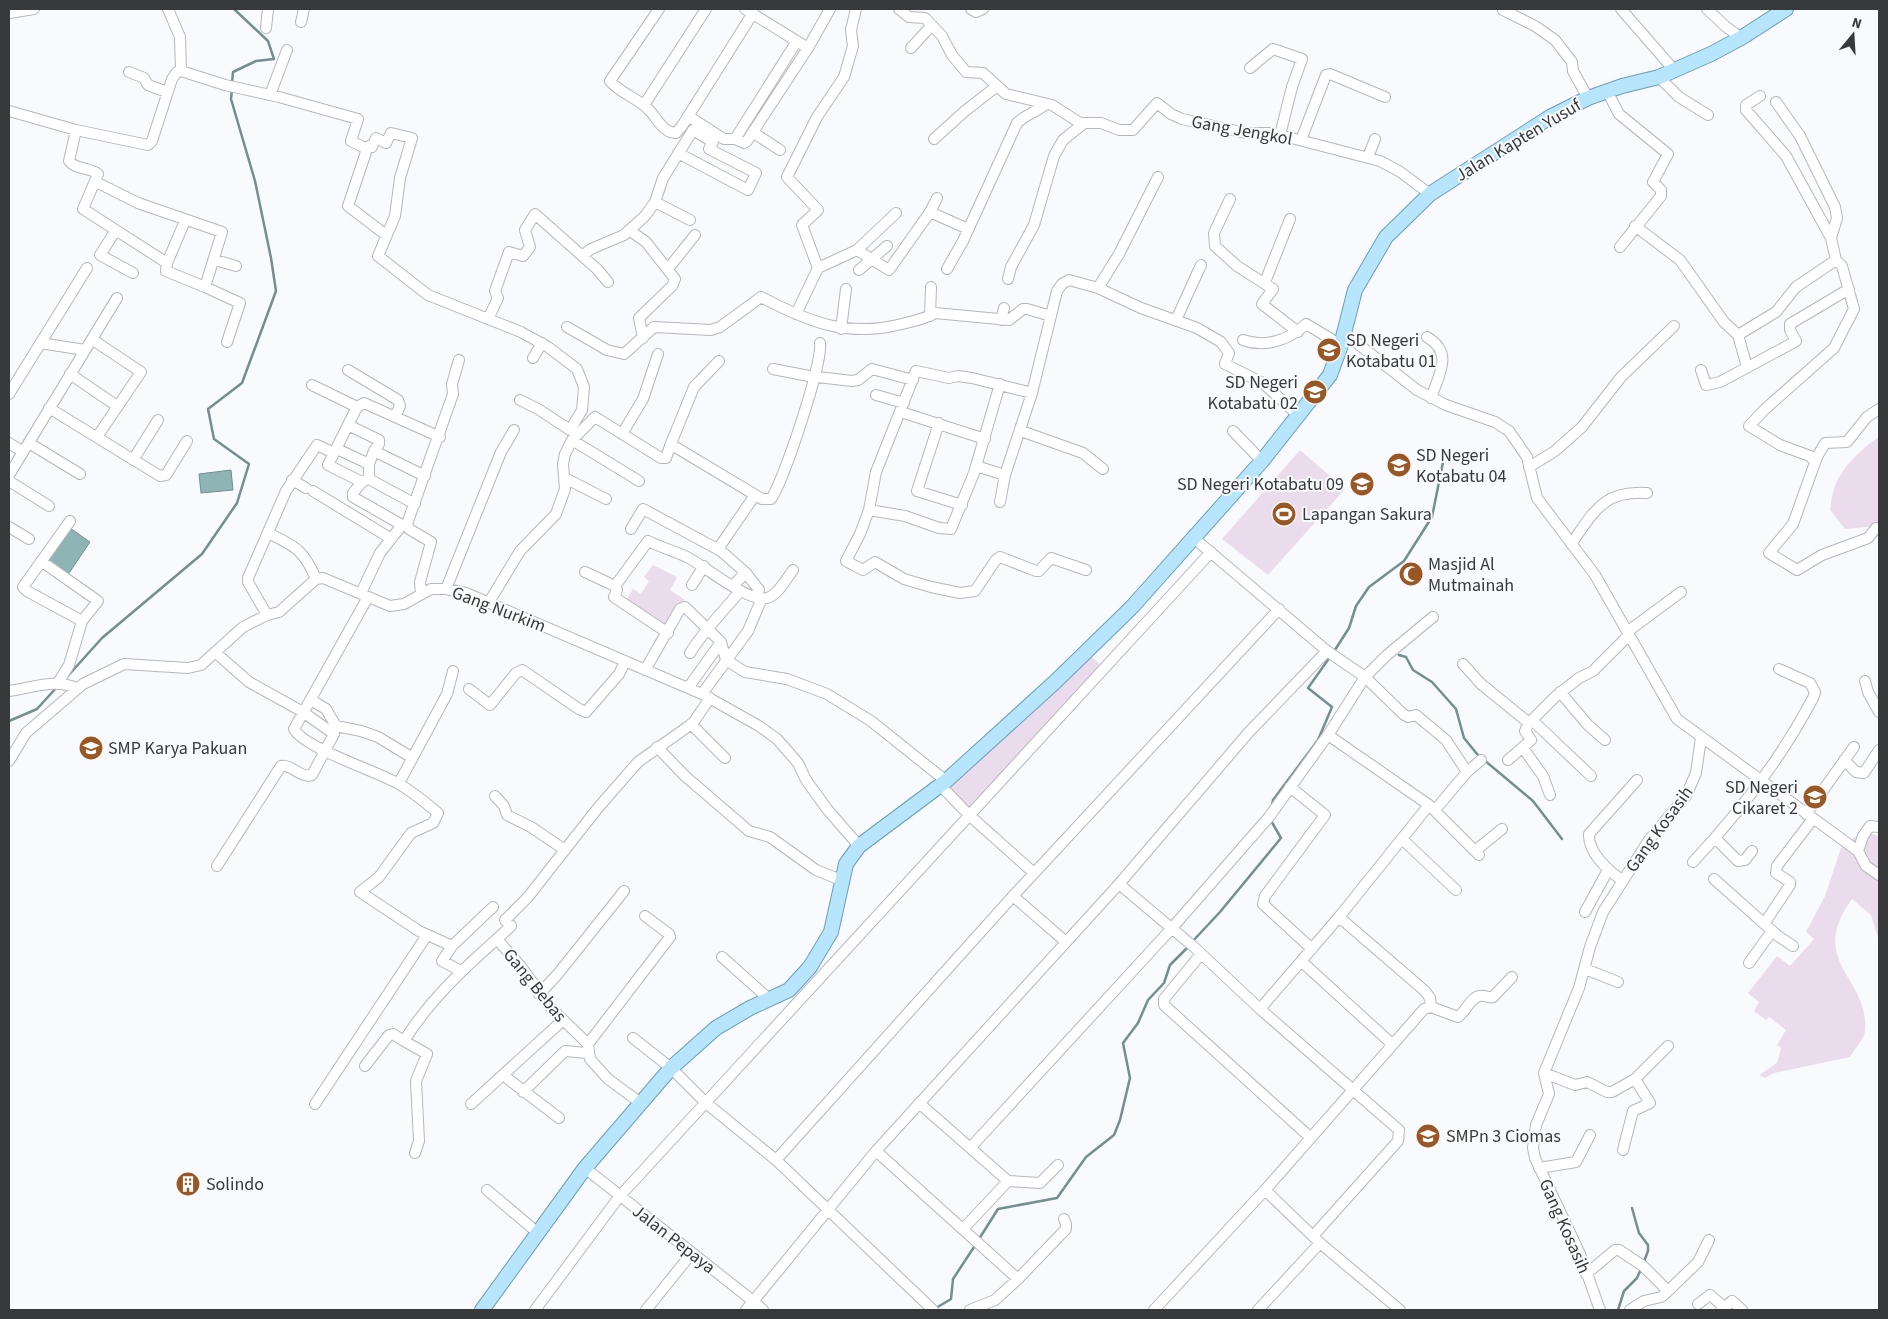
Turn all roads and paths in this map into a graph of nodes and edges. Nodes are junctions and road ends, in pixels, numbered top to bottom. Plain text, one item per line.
1 (34, 9) edge
2 (168, 9) edge
3 (268, 9) edge
4 (304, 9) edge
5 (659, 9) edge
6 (706, 9) edge
7 (830, 9) edge
8 (856, 9) edge
9 (899, 9) edge
10 (971, 9) edge
11 (983, 9) edge
12 (1621, 9) edge
13 (1707, 9) edge
14 (1786, 9) edge
15 (1503, 10) dead end
16 (748, 11) edge
17 (9, 13) edge
18 (301, 22) dead end
19 (931, 26) junction
20 (266, 28) dead end
21 (1741, 38) junction
22 (797, 41) junction
23 (808, 48) junction
24 (911, 48) dead end
25 (287, 50) dead end
26 (1250, 68) dead end
27 (1674, 70) junction
28 (181, 71) junction
29 (129, 72) dead end
30 (1659, 76) junction
31 (997, 86) junction
32 (1607, 91) junction
33 (167, 92) junction
34 (270, 95) junction
35 (1760, 96) dead end
36 (1385, 97) dead end
37 (1588, 98) junction
38 (1776, 102) dead end
39 (1046, 104) junction
40 (644, 105) junction
41 (9, 111) edge
42 (1708, 115) dead end
43 (688, 116) junction
44 (1083, 124) junction
45 (76, 130) junction
46 (754, 132) junction
47 (1280, 135) junction
48 (735, 139) junction
49 (934, 139) dead end
50 (1375, 139) dead end
51 (1301, 140) junction
52 (367, 149) junction
53 (780, 150) dead end
54 (678, 153) junction
55 (1368, 157) junction
56 (1158, 178) dead end
57 (96, 182) junction
58 (1430, 194) junction
59 (937, 198) dead end
60 (1230, 198) dead end
61 (654, 202) junction
62 (930, 212) junction
63 (896, 213) dead end
64 (1290, 219) dead end
65 (690, 220) dead end
66 (186, 221) junction
67 (1635, 226) junction
68 (968, 229) junction
69 (116, 230) junction
70 (629, 230) junction
71 (386, 235) junction
72 (695, 235) dead end
73 (1831, 238) junction
74 (887, 246) dead end
75 (1620, 247) dead end
76 (857, 250) junction
77 (582, 256) junction
78 (215, 260) junction
79 (1836, 260) junction
80 (871, 261) junction
81 (167, 262) junction
82 (1201, 265) dead end
83 (236, 266) dead end
84 (87, 268) dead end
85 (668, 268) junction
86 (818, 268) junction
87 (947, 269) dead end
88 (859, 270) dead end
89 (132, 273) dead end
90 (1008, 279) dead end
91 (608, 282) dead end
92 (1264, 282) junction
93 (205, 287) junction
94 (931, 287) dead end
95 (1098, 288) junction
96 (846, 289) dead end
97 (1849, 289) junction
98 (117, 298) dead end
99 (1004, 308) dead end
100 (796, 314) junction
101 (930, 316) junction
102 (1051, 316) junction
103 (488, 319) junction
104 (1001, 320) junction
105 (1176, 320) junction
106 (1674, 326) dead end
107 (567, 327) dead end
108 (841, 329) junction
109 (1298, 332) junction
110 (1738, 335) junction
111 (1427, 337) dead end
112 (644, 338) junction
113 (1343, 339) junction
114 (1243, 340) dead end
115 (96, 342) dead end
116 (227, 342) dead end
117 (40, 343) junction
118 (542, 343) junction
119 (820, 343) dead end
120 (85, 350) junction
121 (658, 354) dead end
122 (533, 358) dead end
123 (459, 360) dead end
124 (719, 361) dead end
125 (1746, 367) junction
126 (773, 369) dead end
127 (348, 370) dead end
128 (1701, 370) dead end
129 (70, 374) junction
130 (815, 376) junction
131 (913, 380) junction
132 (1000, 384) junction
133 (312, 385) dead end
134 (1032, 393) junction
135 (9, 394) edge
136 (876, 395) dead end
137 (1431, 398) junction
138 (520, 400) dead end
139 (117, 406) junction
140 (357, 407) junction
141 (902, 407) junction
142 (49, 408) junction
143 (1879, 409) edge
144 (582, 410) junction
145 (1299, 416) junction
146 (395, 417) junction
147 (595, 417) junction
148 (158, 420) dead end
149 (939, 423) junction
150 (348, 425) junction
151 (514, 430) dead end
152 (1021, 431) junction
153 (1233, 431) dead end
154 (622, 434) junction
155 (97, 437) junction
156 (440, 437) junction
157 (985, 439) junction
158 (572, 440) junction
159 (187, 441) dead end
160 (9, 443) edge
161 (28, 443) junction
162 (670, 446) junction
163 (335, 451) junction
164 (374, 451) junction
165 (22, 452) junction
166 (133, 460) junction
167 (1262, 461) junction
168 (1815, 462) junction
169 (369, 464) junction
170 (976, 466) junction
171 (1529, 467) junction
172 (1103, 469) dead end
173 (80, 474) dead end
174 (9, 475) edge
175 (1005, 475) junction
176 (425, 476) junction
177 (565, 478) junction
178 (292, 480) junction
179 (366, 480) junction
180 (9, 481) edge
181 (639, 481) dead end
182 (1647, 493) dead end
183 (755, 495) junction
184 (606, 499) dead end
185 (1000, 502) dead end
186 (415, 504) junction
187 (49, 506) dead end
188 (962, 506) junction
189 (869, 510) junction
190 (70, 521) dead end
191 (405, 524) junction
192 (9, 527) edge
193 (1876, 528) dead end
194 (631, 529) dead end
195 (268, 533) junction
196 (390, 538) junction
197 (1195, 538) junction
198 (29, 539) dead end
199 (1571, 544) junction
200 (718, 549) junction
201 (1211, 552) junction
202 (41, 561) junction
203 (704, 566) junction
204 (793, 570) dead end
205 (1086, 570) dead end
206 (585, 572) dead end
207 (746, 573) junction
208 (316, 579) junction
209 (692, 585) dead end
210 (615, 586) junction
211 (737, 588) junction
212 (446, 589) junction
213 (1680, 592) dead end
214 (420, 594) junction
215 (365, 595) junction
216 (759, 597) junction
217 (489, 602) junction
218 (1279, 609) junction
219 (266, 615) junction
220 (1433, 617) dead end
221 (82, 621) junction
222 (706, 628) junction
223 (668, 633) junction
224 (1628, 634) junction
225 (722, 642) junction
226 (216, 653) junction
227 (690, 653) dead end
228 (1331, 654) junction
229 (726, 660) junction
230 (625, 662) junction
231 (1462, 664) dead end
232 (1779, 669) dead end
233 (645, 670) junction
234 (452, 671) dead end
235 (1365, 677) junction
236 (1866, 681) dead end
237 (66, 685) junction
238 (688, 688) junction
239 (469, 689) dead end
240 (9, 691) edge
241 (1560, 692) junction
242 (706, 696) junction
243 (311, 700) junction
244 (303, 712) junction
245 (1879, 712) edge
246 (1530, 722) junction
247 (691, 724) junction
248 (1328, 735) junction
249 (1701, 738) junction
250 (1605, 740) dead end
251 (657, 747) junction
252 (1854, 747) dead end
253 (1523, 748) junction
254 (1879, 750) edge
255 (325, 751) junction
256 (411, 757) junction
257 (725, 758) dead end
258 (1481, 760) dead end
259 (1508, 760) dead end
260 (1844, 760) junction
261 (9, 761) edge
262 (1467, 772) junction
263 (1591, 776) dead end
264 (1637, 780) dead end
265 (1761, 780) junction
266 (943, 783) junction
267 (399, 784) junction
268 (1290, 787) junction
269 (1550, 795) dead end
270 (495, 796) dead end
271 (1432, 807) junction
272 (969, 815) junction
273 (1809, 817) junction
274 (1879, 828) edge
275 (1502, 829) dead end
276 (1715, 838) junction
277 (1402, 839) junction
278 (860, 846) junction
279 (565, 850) junction
280 (1752, 851) dead end
281 (1858, 851) junction
282 (1694, 862) dead end
283 (217, 866) dead end
284 (1608, 870) junction
285 (1034, 873) junction
286 (1879, 875) edge
287 (1714, 879) dead end
288 (841, 880) junction
289 (1622, 880) junction
290 (1119, 884) junction
291 (624, 890) dead end
292 (1456, 890) dead end
293 (1013, 896) junction
294 (493, 907) dead end
295 (1585, 912) dead end
296 (644, 916) dead end
297 (1339, 917) junction
298 (1172, 928) junction
299 (1768, 928) junction
300 (426, 935) junction
301 (497, 939) junction
302 (1066, 942) junction
303 (452, 946) junction
304 (1793, 946) dead end
305 (1312, 949) junction
306 (1197, 950) junction
307 (722, 957) dead end
308 (1301, 961) junction
309 (1749, 963) dead end
310 (1585, 968) junction
311 (461, 971) junction
312 (1512, 977) dead end
313 (1618, 982) dead end
314 (539, 994) junction
315 (769, 999) junction
316 (1431, 1007) junction
317 (1260, 1009) junction
318 (562, 1020) junction
319 (633, 1038) dead end
320 (404, 1041) junction
321 (1392, 1044) junction
322 (1668, 1046) dead end
323 (588, 1048) junction
324 (365, 1066) dead end
325 (671, 1068) junction
326 (1544, 1073) junction
327 (503, 1075) junction
328 (1635, 1078) junction
329 (1352, 1090) junction
330 (523, 1092) junction
331 (706, 1103) junction
332 (919, 1103) junction
333 (315, 1104) dead end
334 (471, 1104) dead end
335 (642, 1104) junction
336 (559, 1118) dead end
337 (1590, 1135) dead end
338 (1311, 1138) junction
339 (971, 1147) junction
340 (1623, 1150) dead end
341 (876, 1151) junction
342 (415, 1153) dead end
343 (776, 1160) junction
344 (1058, 1165) dead end
345 (585, 1168) junction
346 (1539, 1168) junction
347 (1008, 1181) junction
348 (487, 1190) dead end
349 (1264, 1190) junction
350 (619, 1197) junction
351 (827, 1209) junction
352 (1064, 1219) dead end
353 (963, 1228) junction
354 (538, 1232) junction
355 (1316, 1239) junction
356 (1709, 1240) dead end
357 (692, 1253) junction
358 (1586, 1274) junction
359 (1018, 1279) junction
360 (1668, 1291) junction
361 (754, 1301) junction
362 (1698, 1304) dead end
363 (931, 1307) edge
364 (1722, 1309) edge
365 (482, 1310) edge
366 (535, 1310) edge
367 (646, 1310) edge
368 (746, 1310) edge
369 (763, 1310) edge
370 (970, 1310) edge
371 (1154, 1310) edge
372 (1258, 1310) edge
373 (1400, 1310) edge
374 (1600, 1310) edge
375 (1630, 1310) edge
376 (1742, 1310) edge

1 - 17 street
2 - 28 street
3 - 20 street
4 - 18 street
5 - 40 street
6 - 40 street
7 - 23 street
8 - 86 street
9 - 19 street, Gang Jengkol
10 - 11 street
12 - 27 street
13 - 21 street
14 - 21 main road, Jalan Kapten Yusuf
15 - 37 street
16 - 22 street
16 - 43 street
19 - 24 street
19 - 31 street, Gang Jengkol
21 - 27 main road, Jalan Kapten Yusuf
22 - 23 street
22 - 48 street
23 - 46 street
25 - 34 street
26 - 47 street
27 - 30 main road, Jalan Kapten Yusuf
28 - 33 street
28 - 34 street
29 - 33 street
30 - 32 main road, Jalan Kapten Yusuf
30 - 42 street
31 - 39 street, Gang Jengkol
31 - 49 street
32 - 37 main road, Jalan Kapten Yusuf
32 - 67 street
33 - 45 street
34 - 52 street
35 - 73 street
36 - 51 street
37 - 58 main road, Jalan Kapten Yusuf
38 - 73 street
39 - 44 street, Gang Jengkol
39 - 68 street
40 - 43 street
41 - 45 street
43 - 48 street
44 - 47 street, Gang Jengkol
44 - 90 street
45 - 57 street
46 - 48 street
46 - 53 street
47 - 51 street, Gang Jengkol
50 - 55 street
51 - 55 street, Gang Jengkol
52 - 71 street
52 - 71 street
54 - 54 street
54 - 61 street
55 - 58 street, Gang Jengkol
56 - 95 street
57 - 66 street
57 - 69 street
58 - 113 main road, Jalan Kapten Yusuf
59 - 62 street
60 - 92 street
61 - 65 street
61 - 70 street
62 - 68 street
62 - 80 street
63 - 76 street
64 - 92 street
66 - 78 street
66 - 81 street
67 - 75 street
67 - 110 street
68 - 87 street
69 - 81 street
69 - 89 street
70 - 77 street
70 - 85 street
71 - 103 street
72 - 85 street
73 - 79 street
74 - 80 street
76 - 80 street
76 - 86 street
77 - 91 street
77 - 103 street
78 - 83 street
78 - 93 street
79 - 97 street
79 - 110 street
80 - 88 street
81 - 93 street
82 - 105 street
84 - 117 street
85 - 112 street
86 - 100 street
92 - 109 street
93 - 116 street
94 - 101 street
95 - 102 street
95 - 105 street
96 - 108 street
97 - 125 street
97 - 168 street
98 - 120 street
99 - 104 street
100 - 108 street
100 - 112 street
101 - 104 street
101 - 108 street
102 - 104 street
102 - 134 street
103 - 118 street
105 - 145 street
106 - 171 street
107 - 112 street
109 - 113 street
109 - 114 street
110 - 125 street
111 - 137 street
113 - 137 street
113 - 145 main road, Jalan Kapten Yusuf
115 - 139 street
117 - 120 street
117 - 135 street
118 - 122 street
118 - 144 street
119 - 130 street
120 - 129 street
121 - 154 street
123 - 156 street
124 - 162 street
125 - 128 street
126 - 130 street
127 - 146 street
129 - 139 street
129 - 142 street
130 - 131 street
130 - 183 street
131 - 132 street
131 - 141 street
132 - 134 street
132 - 157 street
133 - 140 street
134 - 152 street
136 - 141 street
137 - 171 street
138 - 144 street
139 - 155 street
140 - 146 street
140 - 150 street
141 - 149 street
141 - 189 street
142 - 155 street
142 - 161 street
143 - 168 street
144 - 147 street
145 - 167 main road, Jalan Kapten Yusuf
146 - 156 street
147 - 154 street
147 - 158 street
148 - 166 street
149 - 157 street
149 - 188 street
150 - 163 street
150 - 164 street
151 - 212 street
152 - 172 street
152 - 175 street
153 - 167 street
154 - 162 street
155 - 166 street
156 - 176 street
157 - 170 street
158 - 177 street
158 - 181 street
159 - 166 street
160 - 165 street
161 - 165 street
161 - 173 street
162 - 183 street
163 - 169 street
163 - 178 street
163 - 179 street
164 - 169 street
164 - 176 street
165 - 174 street
167 - 197 main road, Jalan Kapten Yusuf
168 - 193 street
169 - 179 street
170 - 175 street
170 - 188 street
171 - 199 street
175 - 185 street
176 - 186 street
177 - 184 street
177 - 217 street
178 - 195 street
178 - 196 street
179 - 186 street
179 - 191 street
180 - 187 street
182 - 199 street
183 - 200 street
186 - 191 street
188 - 189 street
189 - 205 street
190 - 202 street
191 - 196 street
191 - 214 street
192 - 198 street
194 - 200 street
195 - 208 street
195 - 219 street
196 - 215 street
197 - 201 street
197 - 266 main road, Jalan Kapten Yusuf
199 - 224 street
200 - 207 street
201 - 218 street
201 - 272 street
202 - 221 street
202 - 221 street
203 - 209 street
203 - 210 street
203 - 211 street
204 - 216 street
206 - 210 street
207 - 211 street
207 - 216 street
208 - 215 street, Gang Nurkim
208 - 219 street
210 - 223 street
211 - 216 street
211 - 222 street
212 - 214 street, Gang Nurkim
212 - 217 street, Gang Nurkim
213 - 224 street
214 - 215 street, Gang Nurkim
215 - 243 street
216 - 229 street
217 - 230 street, Gang Nurkim
218 - 228 street
218 - 285 street
219 - 226 street
220 - 235 street
221 - 237 street
222 - 223 street
222 - 225 street
222 - 227 street
223 - 233 street
224 - 241 street
224 - 249 street
225 - 229 street
225 - 238 street
226 - 237 street
226 - 244 street
228 - 235 street
228 - 290 street
229 - 242 street
229 - 266 street
230 - 233 street, Gang Nurkim
230 - 239 street
231 - 246 street
232 - 265 street
233 - 238 street, Gang Nurkim
234 - 256 street
235 - 248 street
235 - 262 street
236 - 245 street
237 - 240 street
237 - 261 street
238 - 242 street, Gang Nurkim
241 - 246 street
241 - 250 street
242 - 247 street
242 - 278 street, Gang Nurkim
243 - 244 street
243 - 256 street
244 - 255 street
244 - 255 street
246 - 253 street
246 - 263 street
247 - 251 street
247 - 257 street
248 - 268 street
248 - 271 street
249 - 265 street
249 - 289 street, Gang Kosasih
251 - 279 street
251 - 288 street
252 - 260 street
253 - 259 street
253 - 269 street
254 - 260 street
255 - 267 street
255 - 283 street
256 - 267 street
258 - 262 street
260 - 273 street
262 - 271 street
264 - 284 street
265 - 273 street
265 - 276 street
266 - 272 street
266 - 278 main road, Jalan Kapten Yusuf
267 - 300 street
268 - 298 street
268 - 305 street
270 - 279 street
271 - 275 street
271 - 277 street
272 - 285 street
272 - 331 street
273 - 281 street
273 - 299 street
274 - 281 street
276 - 280 street
276 - 282 street
277 - 292 street
277 - 297 street
278 - 288 main road, Jalan Kapten Yusuf
279 - 301 street, Gang Bebas
281 - 286 street
284 - 289 street
284 - 295 street
285 - 293 street
287 - 299 street
288 - 315 main road, Jalan Kapten Yusuf
289 - 310 street, Gang Kosasih
290 - 298 street
290 - 302 street
291 - 314 street
293 - 302 street
293 - 343 street
294 - 303 street
296 - 323 street
297 - 305 street
297 - 316 street
298 - 306 street
298 - 339 street
299 - 304 street
299 - 309 street
300 - 303 street
300 - 333 street
301 - 311 street
301 - 314 street, Gang Bebas
302 - 332 street
303 - 311 street
305 - 308 street
306 - 317 street
306 - 338 street
307 - 315 street
308 - 317 street
308 - 321 street
310 - 313 street
310 - 326 street, Gang Kosasih
311 - 320 street
312 - 316 street
314 - 318 street, Gang Bebas
315 - 325 main road, Jalan Kapten Yusuf
316 - 321 street
317 - 329 street
318 - 323 street, Gang Bebas
318 - 327 street
319 - 325 street
320 - 324 street
320 - 342 street
321 - 329 street
322 - 328 street
323 - 330 street
323 - 335 street, Gang Bebas
325 - 331 street
325 - 335 main road, Jalan Kapten Yusuf
326 - 328 street
326 - 346 street, Gang Kosasih
327 - 330 street
327 - 334 street
328 - 340 street
329 - 338 street
329 - 355 street
330 - 336 street
331 - 343 street
331 - 350 street
332 - 339 street
332 - 341 street
335 - 345 main road, Jalan Kapten Yusuf
337 - 346 street
338 - 349 street
339 - 347 street
341 - 351 street
341 - 353 street
343 - 351 street
344 - 347 street
345 - 350 street, Jalan Pepaya
345 - 354 main road, Jalan Kapten Yusuf
346 - 358 street, Gang Kosasih
347 - 353 street
348 - 354 street
349 - 355 street
349 - 371 street
350 - 357 street, Jalan Pepaya
350 - 366 street
351 - 361 street
351 - 363 street
352 - 359 street
353 - 359 street
354 - 365 main road, Jalan Kapten Yusuf
355 - 372 street
355 - 373 street
356 - 360 street
357 - 361 street, Jalan Pepaya
357 - 367 street
358 - 360 street
358 - 374 street, Gang Kosasih
359 - 370 street
360 - 375 street
361 - 368 street
361 - 369 street, Jalan Pepaya
362 - 364 street
364 - 376 street

